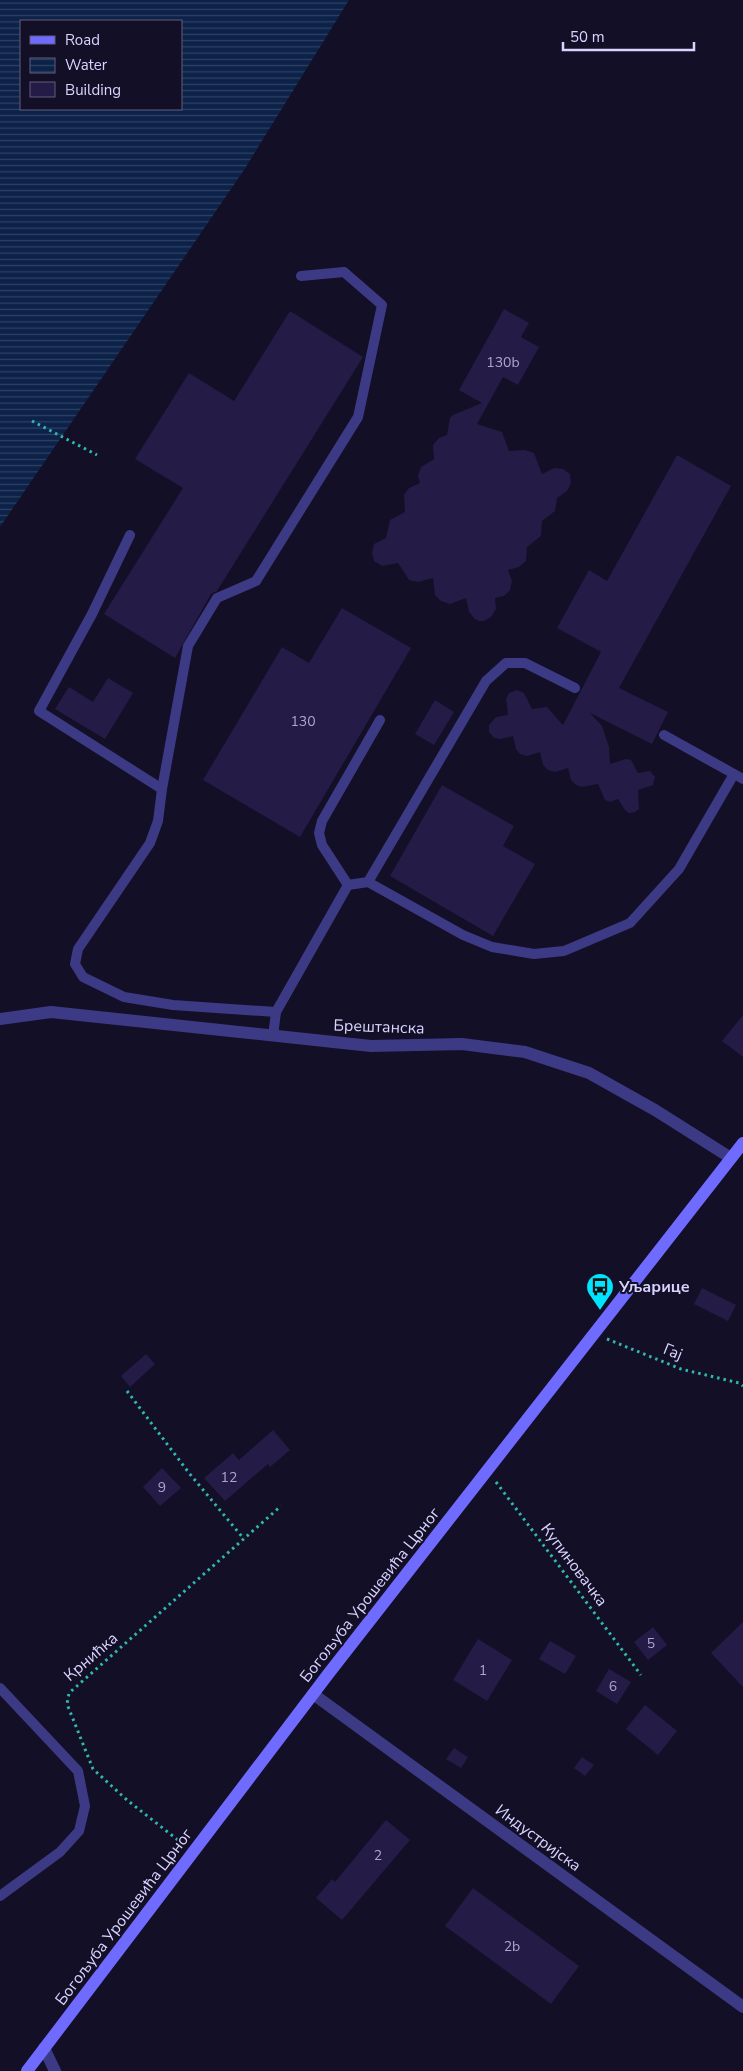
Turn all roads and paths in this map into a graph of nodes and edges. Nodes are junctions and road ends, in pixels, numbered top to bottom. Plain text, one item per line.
1 (301, 276) dead end
2 (32, 422) dead end
3 (97, 454) dead end
4 (130, 535) dead end
5 (575, 688) dead end
6 (380, 720) dead end
7 (664, 735) dead end
8 (738, 777) edge
9 (162, 789) junction
10 (368, 882) junction
11 (348, 885) junction
12 (276, 1012) junction
13 (0, 1019) edge
14 (273, 1036) junction
15 (743, 1143) edge
16 (731, 1158) junction
17 (595, 1334) junction
18 (743, 1386) edge
19 (127, 1391) dead end
20 (487, 1470) junction
21 (281, 1506) dead end
22 (244, 1539) junction
23 (641, 1675) dead end
24 (0, 1688) edge
25 (313, 1694) junction
26 (193, 1852) junction
27 (0, 1896) edge
28 (743, 2007) edge
29 (44, 2048) junction
30 (27, 2071) edge
31 (55, 2071) edge

1 - 9 lane
2 - 3 path
4 - 9 lane
5 - 10 lane
6 - 11 lane
7 - 8 lane
8 - 10 lane
9 - 12 lane
10 - 11 lane
11 - 12 lane
12 - 14 lane
13 - 14 street, Брештанска
14 - 16 street, Брештанска
15 - 16 street, Богољуба Урошевића Црног
16 - 17 street, Богољуба Урошевића Црног
17 - 18 path, Гај
17 - 20 street, Богољуба Урошевића Црног
19 - 22 path
20 - 23 path, Купиновачка
20 - 25 street, Богољуба Урошевића Црног
21 - 22 path, Крнићка
22 - 26 path, Крнићка
24 - 27 lane
25 - 26 street, Богољуба Урошевића Црног
25 - 28 street, Индустријска
26 - 29 street, Богољуба Урошевића Црног
29 - 30 street, Богољуба Урошевића Црног
29 - 31 street

